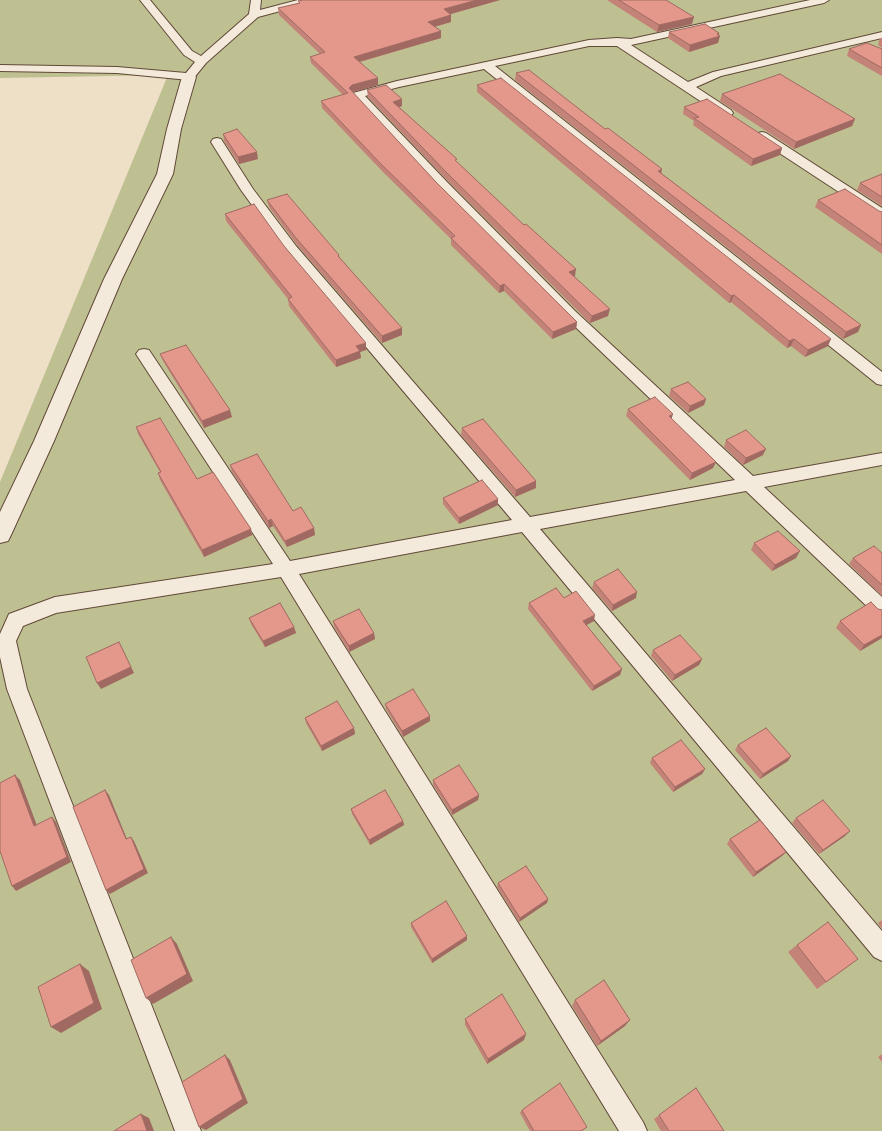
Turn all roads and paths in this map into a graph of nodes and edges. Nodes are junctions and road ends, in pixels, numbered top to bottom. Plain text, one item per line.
1 (145, 0) edge
2 (256, 0) edge
3 (310, 0) edge
4 (824, 0) edge
5 (762, 4) dead end
6 (774, 10) junction
7 (254, 15) junction
8 (882, 35) edge
9 (617, 41) junction
10 (859, 41) junction
11 (870, 47) edge
12 (202, 60) junction
13 (486, 65) junction
14 (0, 68) edge
15 (190, 77) junction
16 (687, 87) junction
17 (740, 121) edge
18 (753, 130) edge
19 (217, 142) dead end
20 (882, 214) edge
21 (144, 354) dead end
22 (882, 380) edge
23 (882, 458) edge
24 (749, 483) junction
25 (526, 525) junction
26 (0, 536) edge
27 (286, 569) junction
28 (882, 609) edge
29 (882, 949) edge
30 (188, 1131) edge
31 (634, 1131) edge

1 - 12 lane
2 - 7 lane
3 - 7 lane
4 - 6 lane
5 - 6 lane
6 - 9 lane
7 - 12 lane
8 - 10 lane
9 - 13 lane
9 - 16 lane
10 - 11 lane
10 - 16 lane
12 - 15 lane
13 - 22 lane
13 - 24 lane
14 - 15 lane
15 - 26 street
16 - 17 lane
18 - 20 lane
19 - 25 lane
21 - 27 lane
23 - 24 lane
24 - 25 lane
24 - 28 lane
25 - 27 lane
25 - 29 lane
27 - 30 lane
27 - 31 lane

